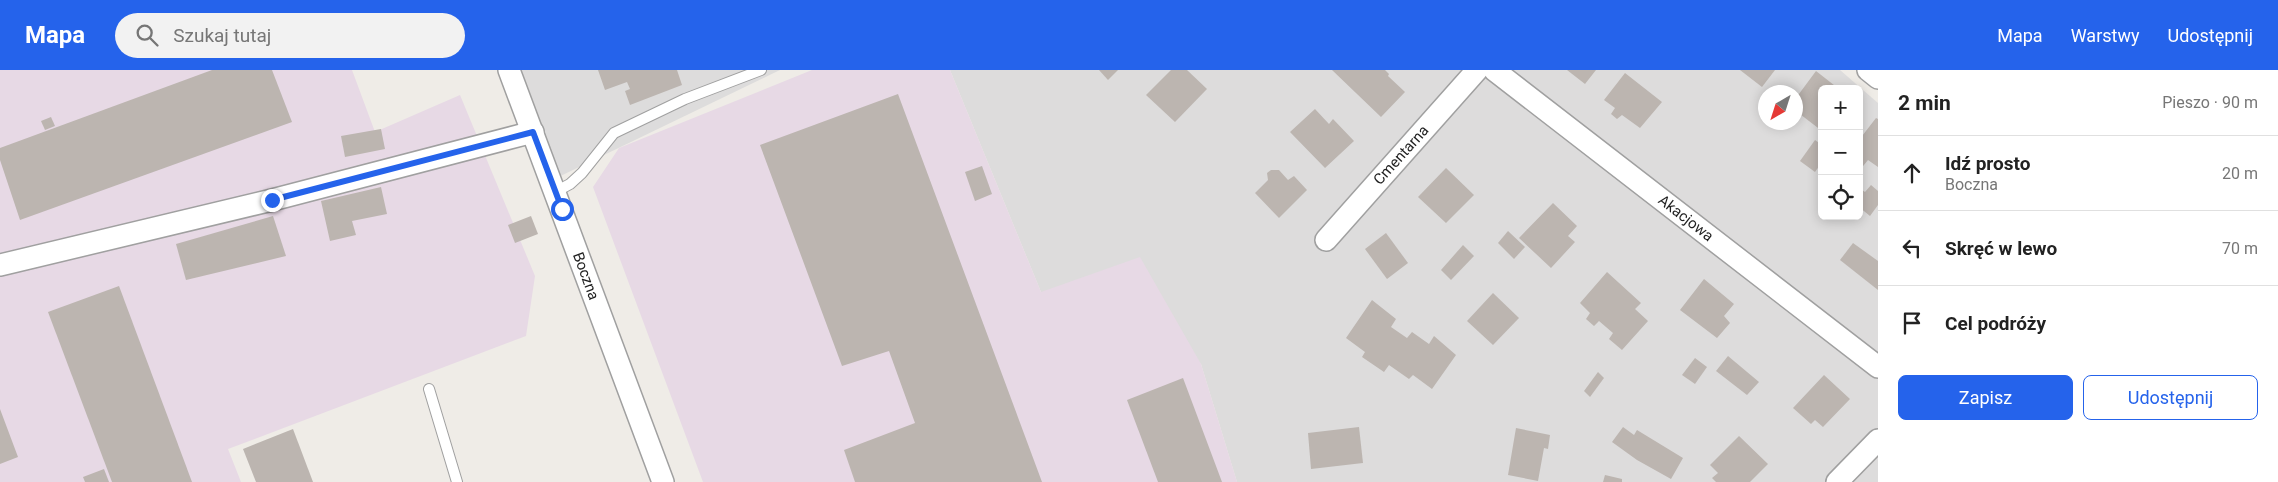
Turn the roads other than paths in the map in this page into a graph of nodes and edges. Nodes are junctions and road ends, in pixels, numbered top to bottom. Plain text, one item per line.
1 (509, 70) edge
2 (761, 70) edge
3 (1477, 70) edge
4 (1494, 70) edge
5 (1868, 70) edge
6 (1878, 78) edge
7 (533, 132) junction
8 (555, 192) junction
9 (1326, 240) dead end
10 (0, 265) edge
11 (1878, 366) edge
12 (429, 389) dead end
13 (1878, 440) edge
14 (457, 482) edge
15 (663, 482) edge
16 (1837, 482) edge

1 - 7 street, Boczna
2 - 8 lane
3 - 9 street, Cmentarna
4 - 11 street, Akacjowa
5 - 6 street
7 - 8 street, Boczna
7 - 10 street
8 - 15 street, Boczna
12 - 14 lane
13 - 16 street

